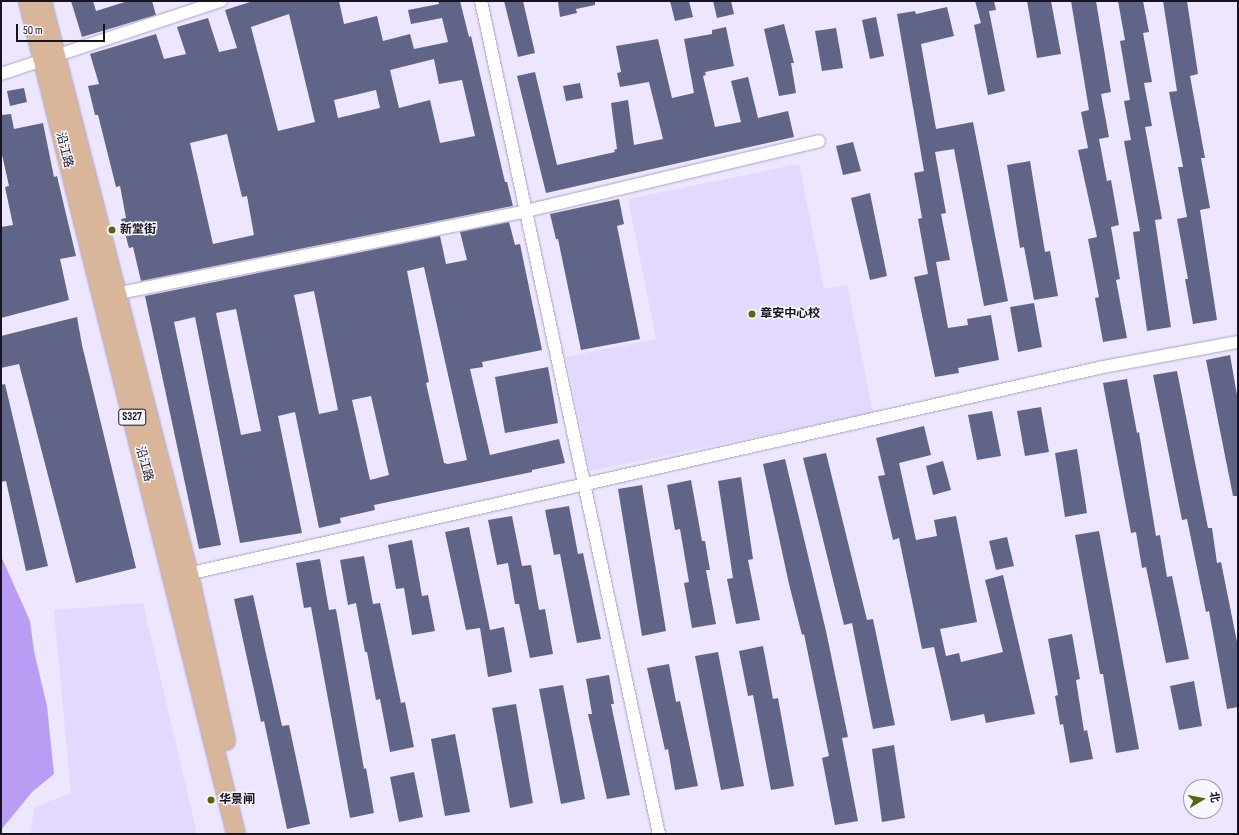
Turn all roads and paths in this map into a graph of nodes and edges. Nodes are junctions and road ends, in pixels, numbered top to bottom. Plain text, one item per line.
1 (28, 1) edge
2 (42, 1) edge
3 (221, 1) edge
4 (481, 1) edge
5 (49, 58) junction
6 (1, 74) edge
7 (819, 141) dead end
8 (526, 211) junction
9 (109, 296) junction
10 (1238, 342) edge
11 (584, 483) junction
12 (181, 576) junction
13 (236, 834) edge
14 (246, 834) edge
15 (659, 834) edge

1 - 5 main road, 沿江路
2 - 5 main road, 沿江路
3 - 5 street
4 - 8 street
5 - 6 street
5 - 9 main road, 沿江路
7 - 8 street
8 - 9 street
8 - 11 street
9 - 12 main road, 沿江路
10 - 11 street
11 - 12 street
11 - 15 street
12 - 13 main road, 沿江路
12 - 14 main road, 沿江路

